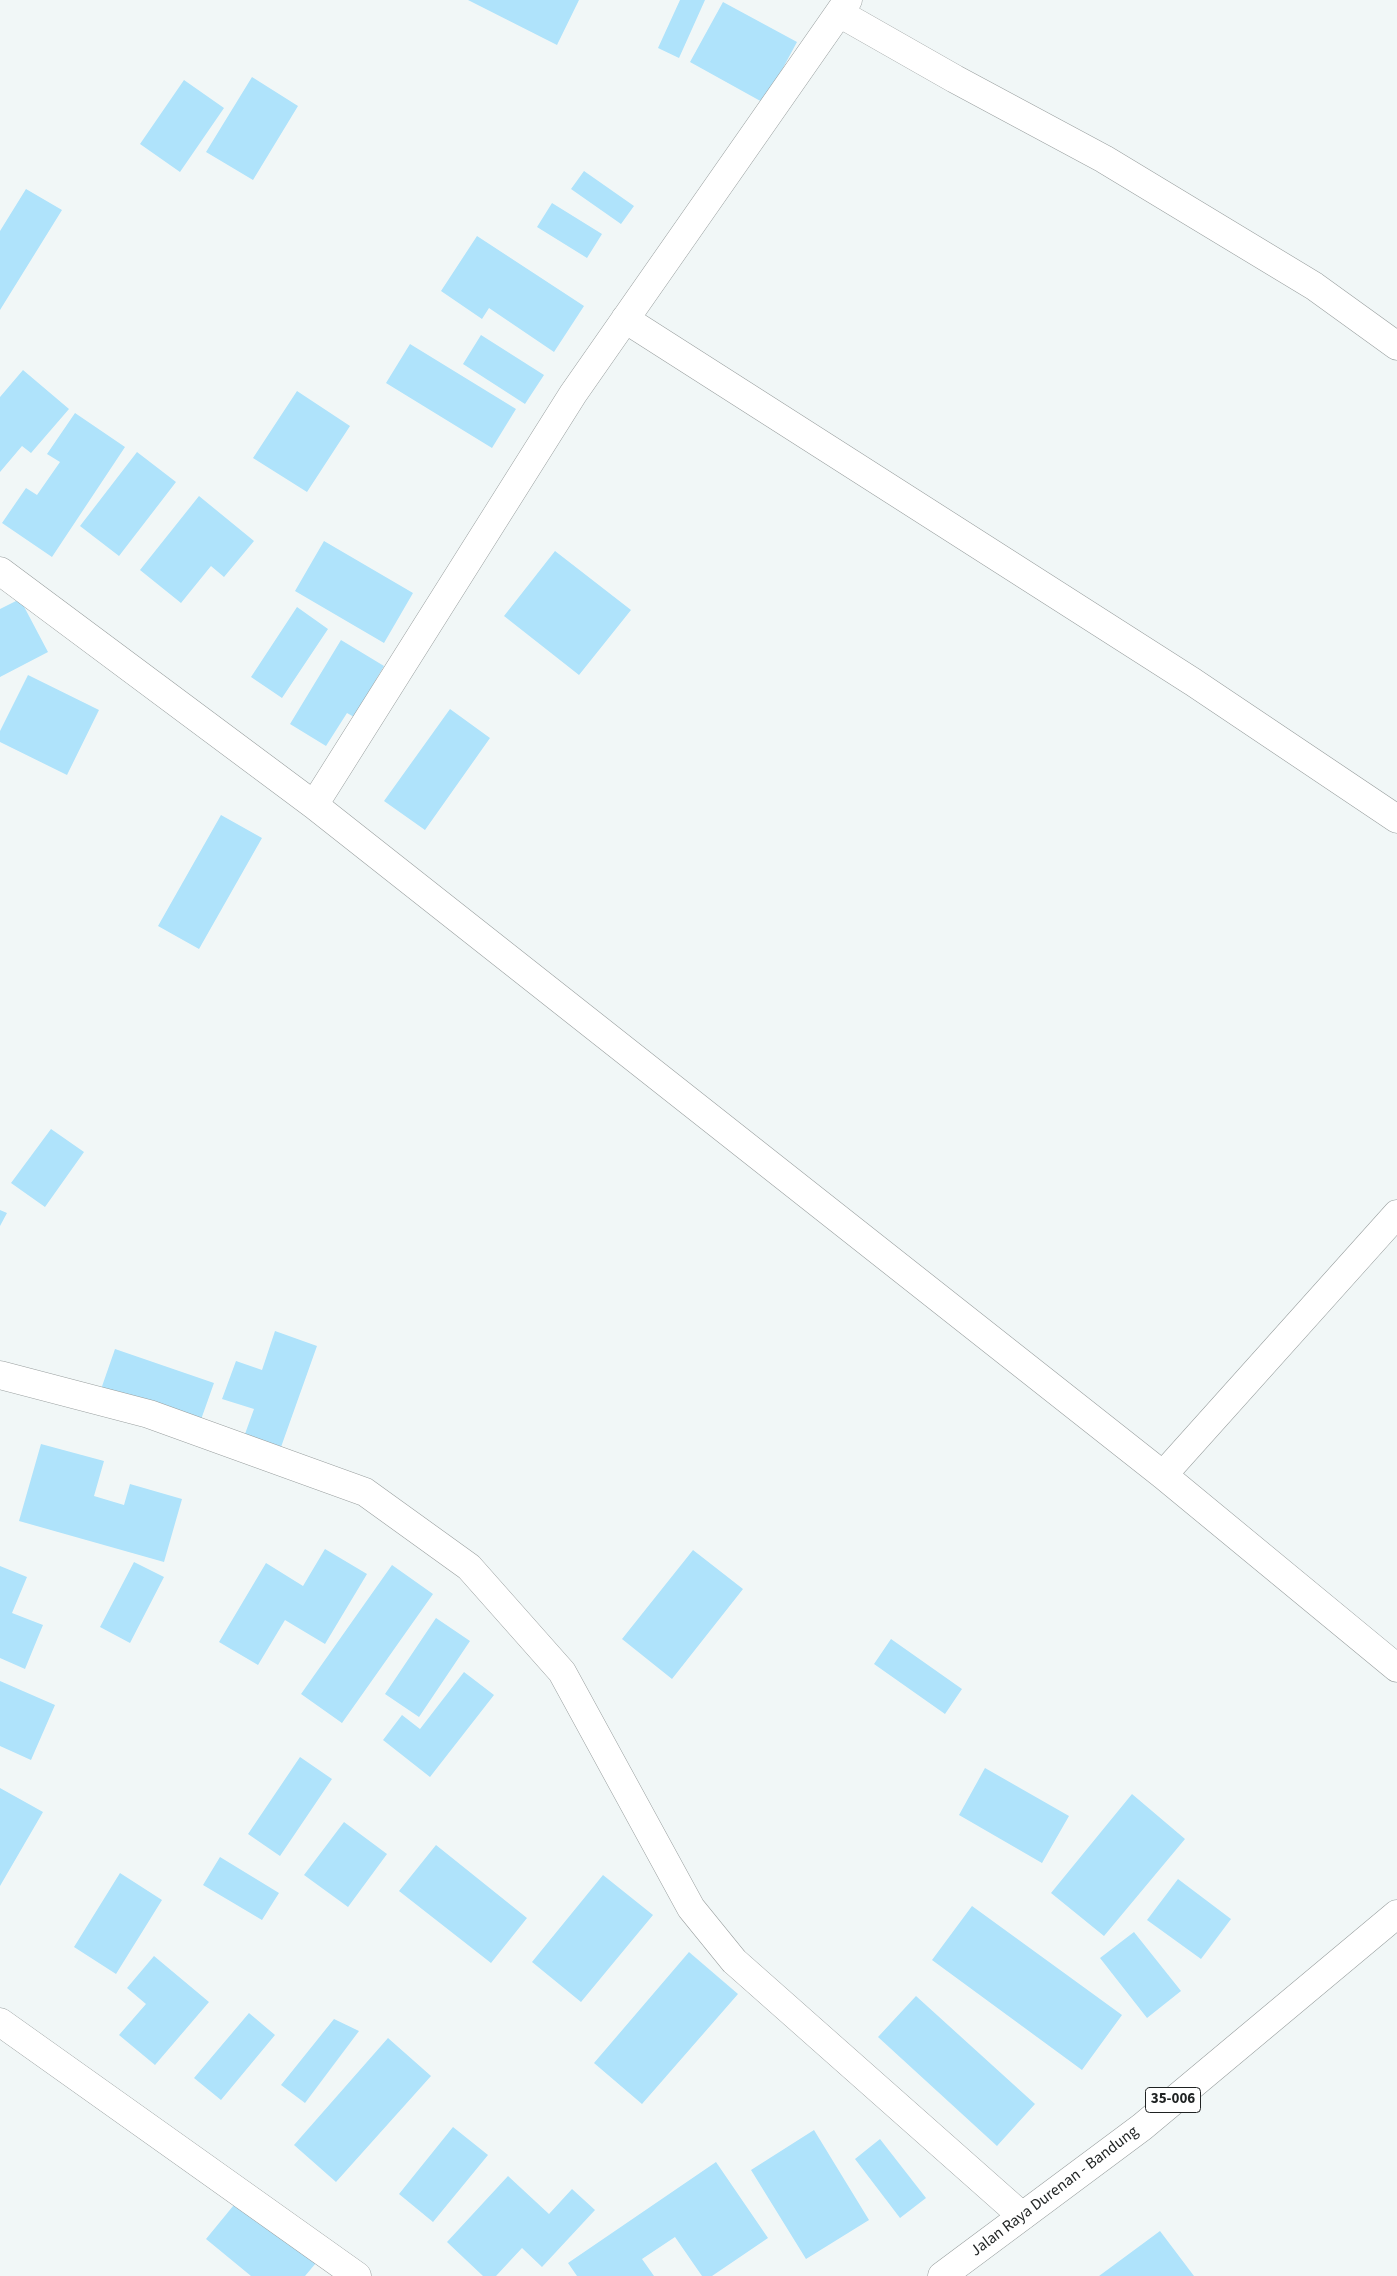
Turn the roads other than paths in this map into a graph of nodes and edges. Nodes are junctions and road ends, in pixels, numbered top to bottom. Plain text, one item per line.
1 (843, 6) edge
2 (625, 319) junction
3 (1397, 346) edge
4 (0, 571) edge
5 (314, 805) junction
6 (1397, 819) edge
7 (1397, 1214) edge
8 (0, 1375) edge
9 (1163, 1475) junction
10 (1397, 1668) edge
11 (1397, 1914) edge
12 (0, 2022) edge
13 (1022, 2216) junction
14 (357, 2276) edge
15 (942, 2276) edge

1 - 2 street
1 - 3 street
2 - 5 street
2 - 6 street
4 - 5 street
5 - 9 street
7 - 9 street
8 - 13 street
9 - 10 street
11 - 13 street, Jalan Raya Durenan - Bandung / 35-006
12 - 14 street
13 - 15 street, Jalan Raya Durenan - Bandung / 35-006

